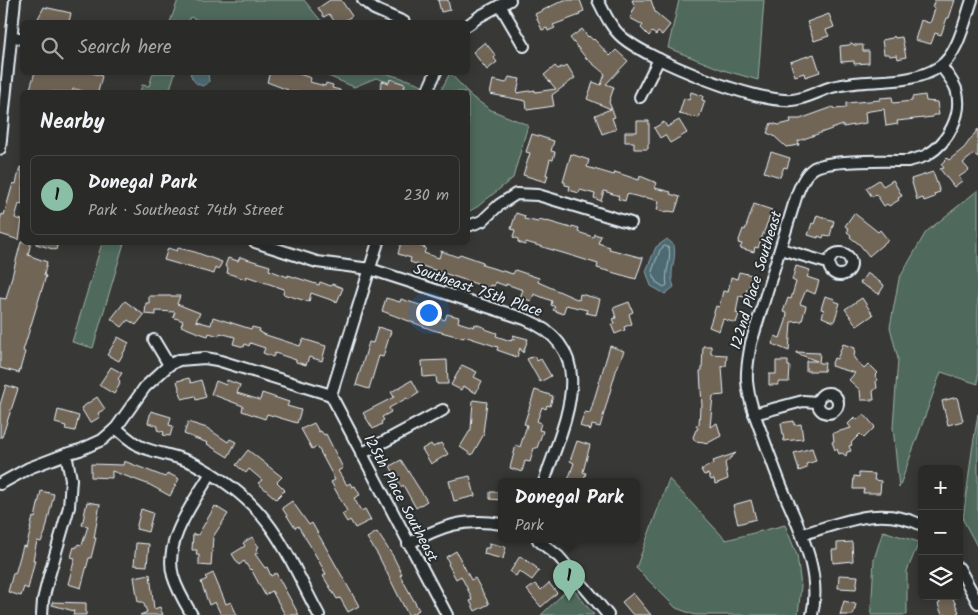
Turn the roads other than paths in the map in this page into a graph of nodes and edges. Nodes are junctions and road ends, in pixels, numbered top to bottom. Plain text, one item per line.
1 (15, 0) edge
2 (362, 0) edge
3 (510, 0) edge
4 (598, 0) edge
5 (972, 0) edge
6 (500, 5) junction
7 (399, 20) edge
8 (470, 24) edge
9 (12, 36) junction
10 (20, 38) edge
11 (524, 46) dead end
12 (659, 59) junction
13 (941, 66) junction
14 (435, 75) edge
15 (428, 90) edge
16 (640, 97) dead end
17 (0, 149) edge
18 (631, 223) dead end
19 (470, 225) edge
20 (264, 245) edge
21 (377, 245) edge
22 (781, 249) junction
23 (828, 263) dead end
24 (370, 269) junction
25 (154, 340) dead end
26 (169, 365) junction
27 (331, 395) junction
28 (817, 402) dead end
29 (443, 410) dead end
30 (754, 414) junction
31 (116, 428) junction
32 (66, 454) junction
33 (361, 454) junction
34 (211, 473) junction
35 (545, 478) edge
36 (0, 484) edge
37 (498, 524) edge
38 (918, 524) edge
39 (802, 534) junction
40 (542, 543) edge
41 (408, 544) junction
42 (963, 575) edge
43 (978, 603) edge
44 (42, 615) edge
45 (192, 615) edge
46 (319, 615) edge
47 (447, 615) edge
48 (608, 615) edge
49 (812, 615) edge

1 - 9 street
2 - 7 street
3 - 6 street
4 - 12 street
5 - 13 street
6 - 8 street
6 - 11 street
9 - 10 street
9 - 17 street
12 - 13 street
12 - 16 street
13 - 22 street, 122nd Place Southeast
14 - 15 street
18 - 19 street
20 - 24 street, Southeast 75th Place
21 - 24 street
22 - 23 street
22 - 30 street, 122nd Place Southeast
24 - 27 street
24 - 35 street, Southeast 75th Place
25 - 26 street
26 - 27 street
26 - 31 street
27 - 33 street, 125th Place Southeast
28 - 30 street
29 - 33 street
30 - 39 street, 122nd Place Southeast
31 - 32 street
31 - 34 street
32 - 36 street
32 - 44 street
33 - 41 street, 125th Place Southeast
34 - 45 street
34 - 46 street
37 - 41 street
38 - 39 street
39 - 49 street, 122nd Place Southeast
40 - 48 street
41 - 47 street, 125th Place Southeast
42 - 43 street

